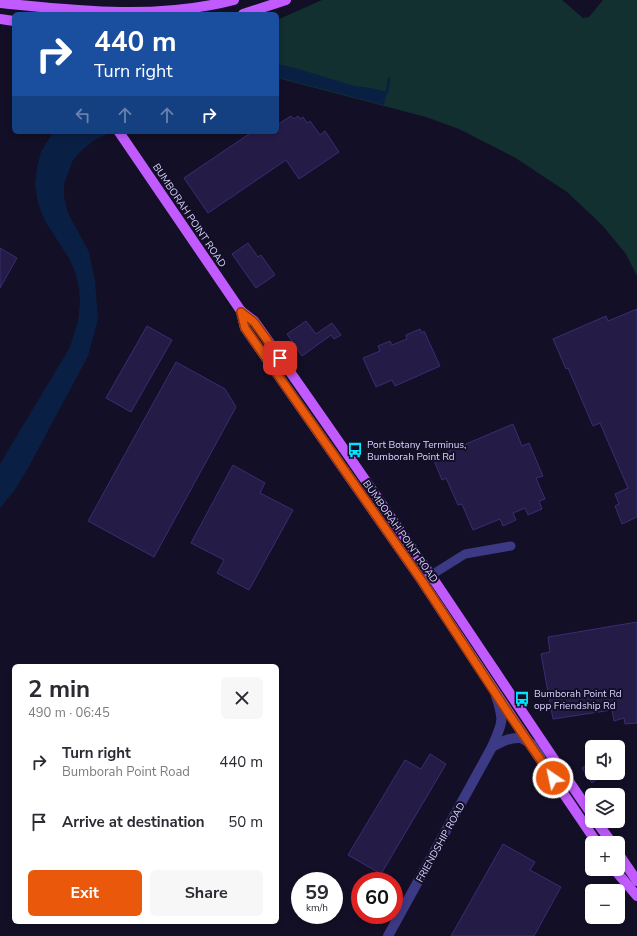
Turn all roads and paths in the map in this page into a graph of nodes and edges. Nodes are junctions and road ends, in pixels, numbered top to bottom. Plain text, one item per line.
1 (234, 0) edge
2 (286, 0) edge
3 (0, 3) edge
4 (56, 11) edge
5 (92, 12) edge
6 (150, 12) edge
7 (248, 12) edge
8 (0, 19) edge
9 (12, 21) edge
10 (120, 134) edge
11 (241, 312) junction
12 (323, 418) junction
13 (313, 426) junction
14 (511, 546) dead end
15 (426, 578) junction
16 (495, 692) junction
17 (529, 742) junction
18 (492, 747) junction
19 (549, 754) junction
20 (585, 805) edge
21 (592, 836) edge
22 (625, 863) edge
23 (620, 876) edge
24 (637, 881) edge
25 (637, 896) edge
26 (388, 936) edge

1 - 6 main road
2 - 7 main road
3 - 4 main road
4 - 5 main road
8 - 9 main road
10 - 11 main road, BUMBORAH POINT ROAD
11 - 12 main road, BUMBORAH POINT ROAD
11 - 13 main road, BUMBORAH POINT ROAD
12 - 13 street
12 - 15 main road, BUMBORAH POINT ROAD
13 - 15 main road, BUMBORAH POINT ROAD
14 - 15 street
15 - 16 main road, BUMBORAH POINT ROAD
15 - 19 main road, BUMBORAH POINT ROAD
16 - 17 main road, BUMBORAH POINT ROAD
16 - 18 street, FRIENDSHIP ROAD
17 - 18 street
17 - 19 street
17 - 21 main road, BUMBORAH POINT ROAD
18 - 26 street, FRIENDSHIP ROAD
19 - 20 main road, BUMBORAH POINT ROAD
22 - 24 main road
23 - 25 main road

